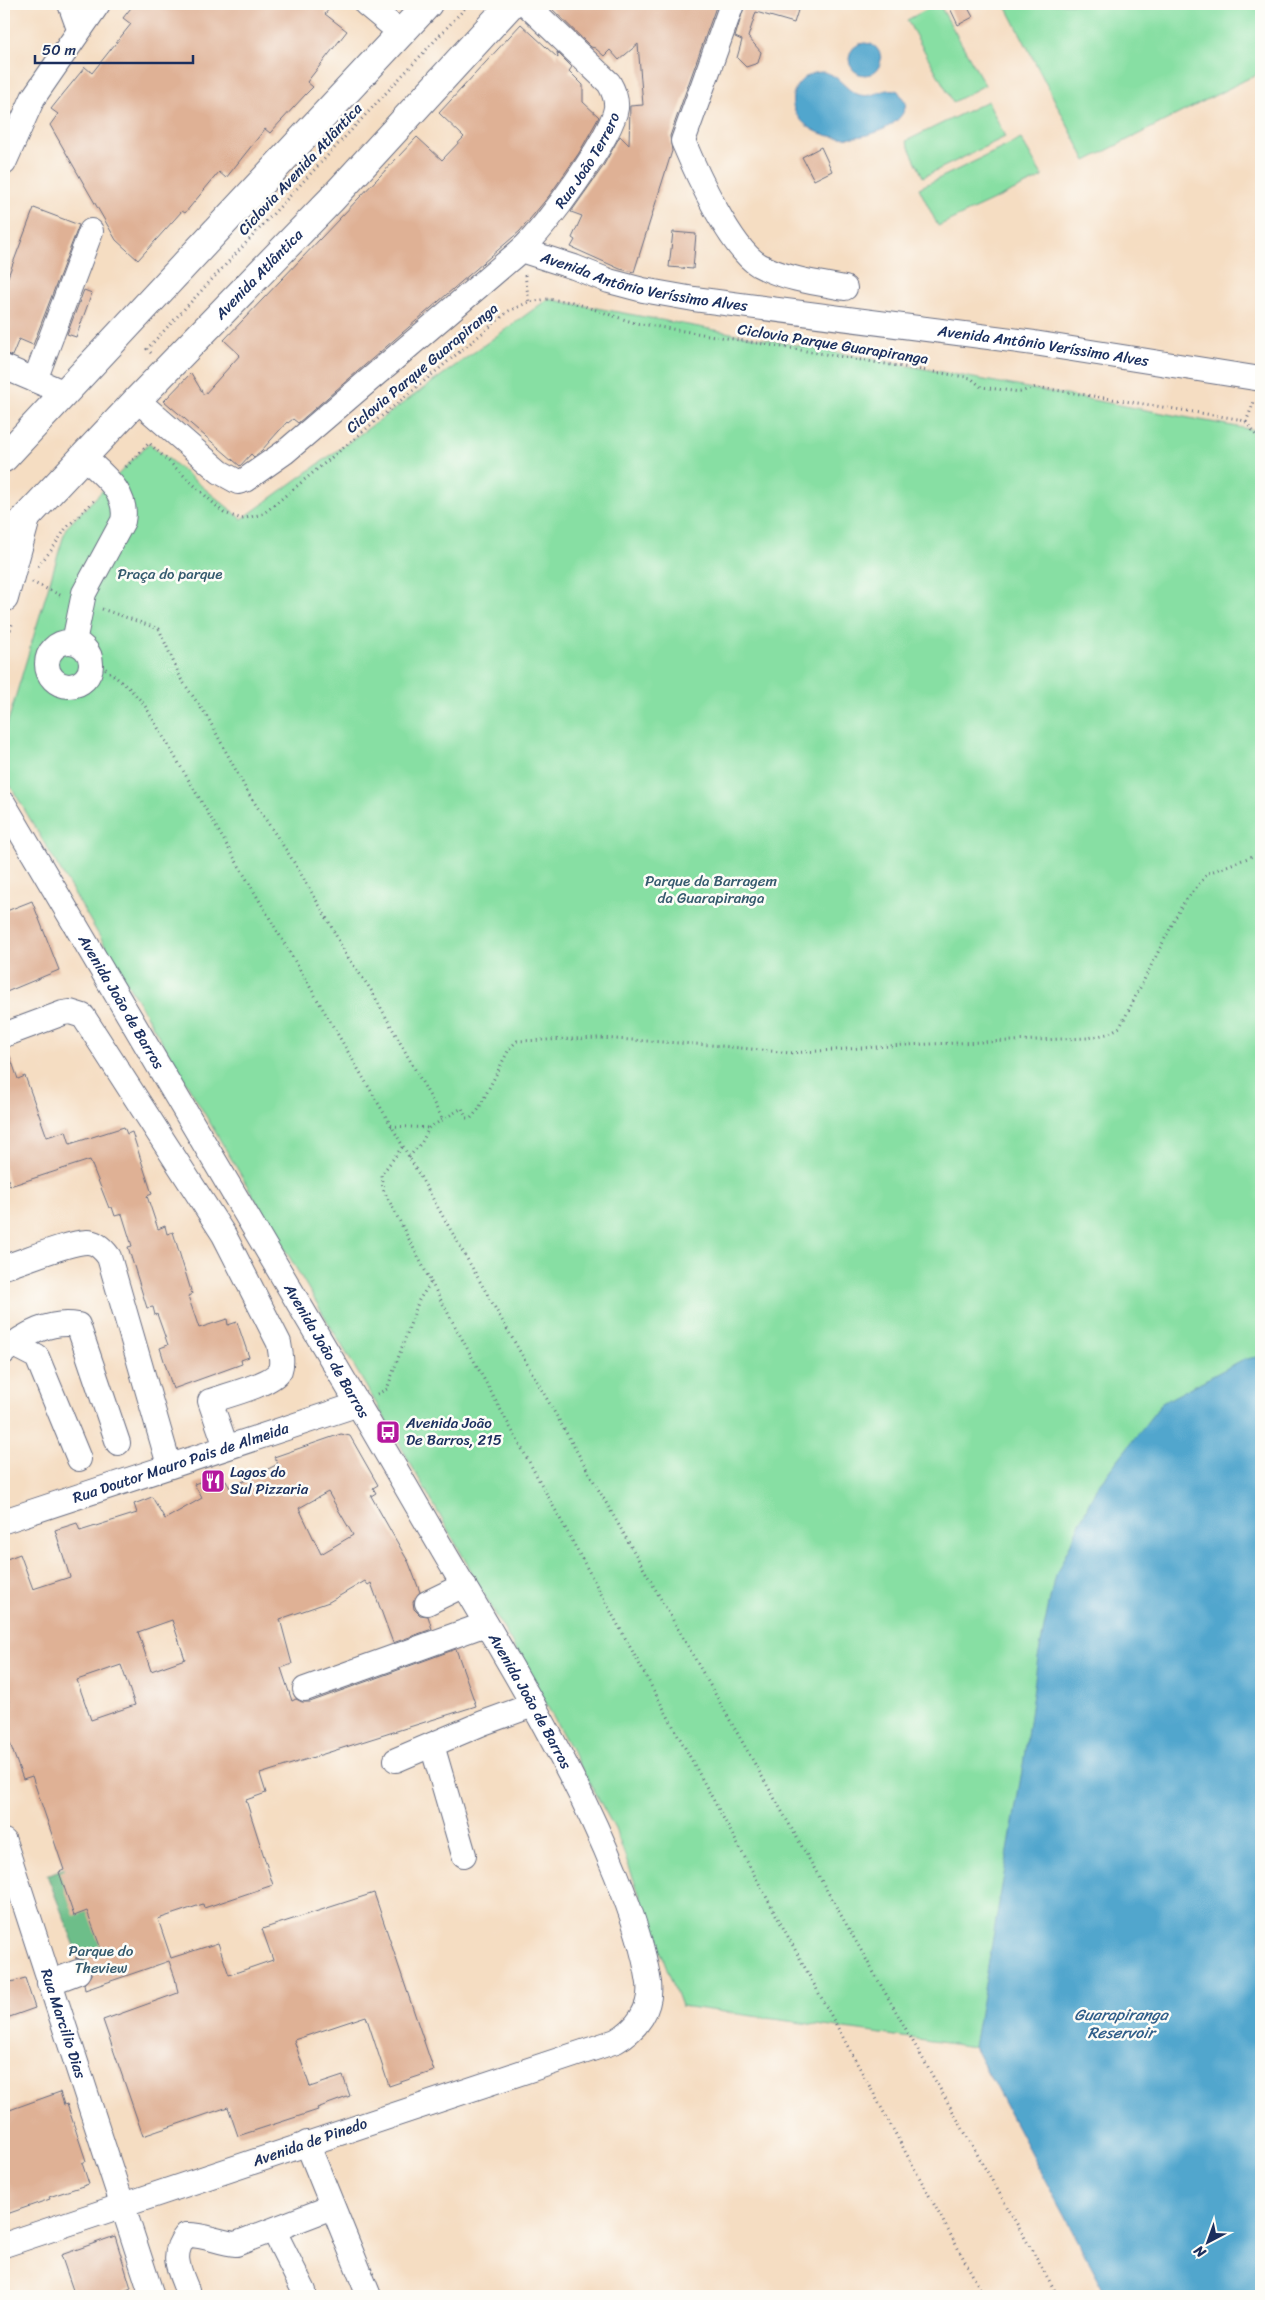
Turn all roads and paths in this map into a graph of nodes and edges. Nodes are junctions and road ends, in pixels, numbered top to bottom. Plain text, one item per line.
1 (70, 4) edge
2 (98, 4) edge
3 (366, 4) edge
4 (428, 4) edge
5 (469, 4) edge
6 (511, 4) edge
7 (526, 4) edge
8 (732, 4) edge
9 (79, 29) junction
10 (401, 33) junction
11 (4, 163) edge
12 (90, 231) dead end
13 (521, 250) junction
14 (845, 288) dead end
15 (147, 349) dead end
16 (4, 367) edge
17 (35, 380) junction
18 (1261, 380) edge
19 (65, 393) junction
20 (137, 400) junction
21 (1261, 442) edge
22 (84, 457) junction
23 (4, 458) edge
24 (111, 484) junction
25 (26, 518) junction
26 (4, 541) edge
27 (32, 573) dead end
28 (27, 580) dead end
29 (82, 604) junction
30 (10, 605) edge
31 (4, 648) edge
32 (82, 649) joint
33 (4, 804) edge
34 (1261, 853) edge
35 (4, 1035) edge
36 (443, 1120) junction
37 (391, 1126) junction
38 (429, 1128) junction
39 (403, 1146) junction
40 (409, 1157) junction
41 (4, 1267) edge
42 (431, 1282) junction
43 (8, 1348) edge
44 (359, 1404) junction
45 (118, 1443) dead end
46 (224, 1443) junction
47 (79, 1459) dead end
48 (168, 1461) junction
49 (4, 1521) edge
50 (464, 1585) junction
51 (427, 1603) dead end
52 (486, 1624) junction
53 (305, 1689) dead end
54 (532, 1705) junction
55 (432, 1745) junction
56 (396, 1760) dead end
57 (4, 1842) edge
58 (464, 1855) dead end
59 (78, 1972) dead end
60 (49, 1983) junction
61 (616, 2041) joint
62 (307, 2143) junction
63 (121, 2207) junction
64 (332, 2207) junction
65 (274, 2231) junction
66 (4, 2245) edge
67 (187, 2290) dead end
68 (304, 2291) dead end
69 (152, 2296) edge
70 (369, 2296) edge
71 (984, 2296) edge
72 (1058, 2296) edge

1 - 9 street
2 - 9 street
3 - 10 street
4 - 10 main road
5 - 15 path, Ciclovia Avenida Atlântica
6 - 20 main road, Avenida Atlântica
7 - 13 street, Rua João Terrero
8 - 14 street
9 - 11 street
10 - 19 main road
12 - 17 street
13 - 18 street, Avenida Antônio Veríssimo Alves
13 - 20 street, Avenida Antônio Veríssimo Alves
16 - 17 street
17 - 19 street
19 - 23 main road
20 - 22 main road, Avenida Atlântica
21 - 24 path, Ciclovia Parque Guarapiranga
22 - 24 street
22 - 25 main road, Avenida Atlântica
24 - 27 path, Ciclovia Parque Guarapiranga
24 - 29 street
25 - 26 main road, Avenida Atlântica
25 - 30 main road
28 - 29 path
29 - 32 street
29 - 36 path
30 - 31 path
32 - 37 path
33 - 44 street, Avenida João de Barros
34 - 36 path
35 - 46 street
36 - 38 path
37 - 38 path
37 - 39 path
38 - 40 path
39 - 40 path
39 - 42 path
40 - 72 path
41 - 48 street
42 - 44 path
42 - 71 path
43 - 45 street
43 - 47 street
44 - 46 street, Rua Doutor Mauro Pais de Almeida
44 - 50 street, Avenida João de Barros
46 - 48 street, Rua Doutor Mauro Pais de Almeida
48 - 49 street, Rua Doutor Mauro Pais de Almeida
50 - 51 street
50 - 52 street, Avenida João de Barros
52 - 53 street
52 - 54 street, Avenida João de Barros
54 - 55 street
54 - 61 street, Avenida João de Barros
55 - 56 street
55 - 58 street
57 - 60 street, Rua Marcilio Dias
59 - 60 street
60 - 63 street, Rua Marcilio Dias
61 - 62 street, Avenida de Pinedo
62 - 63 street, Avenida de Pinedo
62 - 64 street
63 - 66 street, Avenida de Pinedo
63 - 69 street, Rua Marcilio Dias
64 - 65 street
64 - 70 street
65 - 67 street
65 - 68 street

